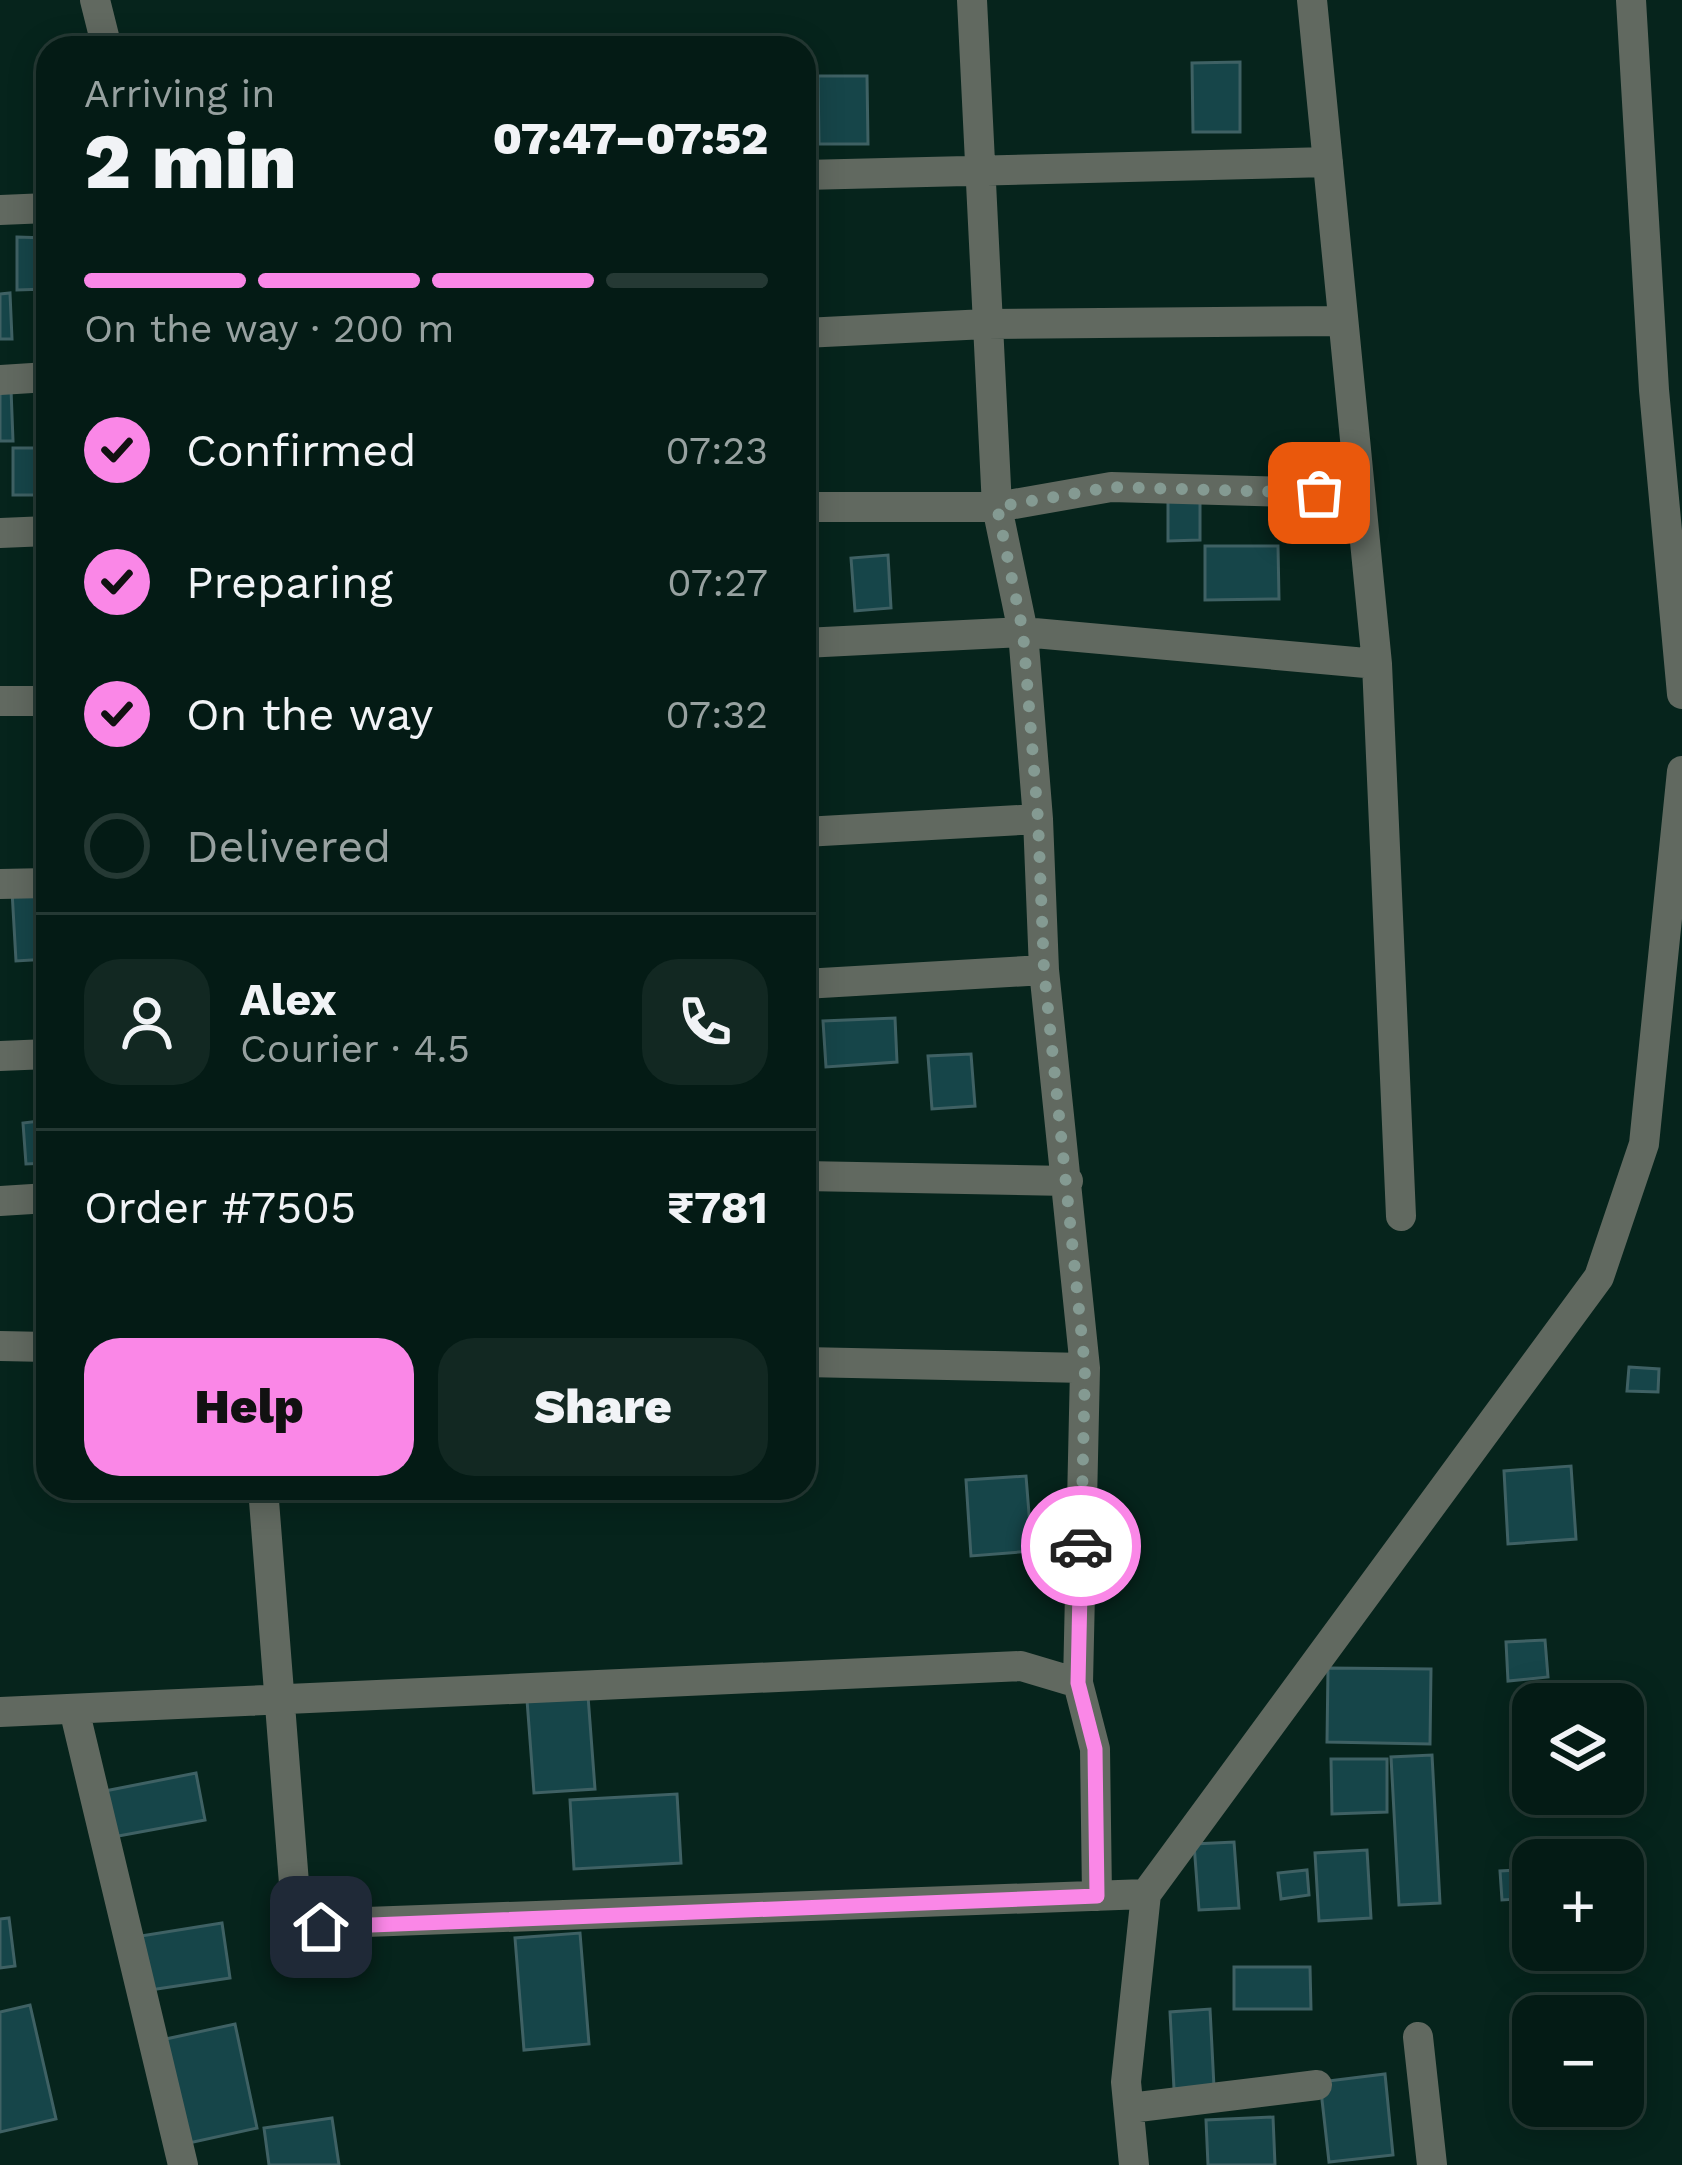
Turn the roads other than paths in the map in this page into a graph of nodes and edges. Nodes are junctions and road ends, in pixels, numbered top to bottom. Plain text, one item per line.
1 (95, 0) edge
2 (972, 0) edge
3 (1312, 0) edge
4 (1631, 0) edge
5 (104, 36) edge
6 (1328, 162) junction
7 (978, 171) junction
8 (816, 175) edge
9 (36, 208) edge
10 (0, 210) edge
11 (1343, 321) junction
12 (986, 324) junction
13 (816, 332) edge
14 (36, 378) edge
15 (0, 380) edge
16 (1360, 494) junction
17 (816, 507) edge
18 (997, 507) junction
19 (36, 532) edge
20 (0, 533) edge
21 (1023, 632) junction
22 (816, 642) edge
23 (1377, 664) junction
24 (1682, 694) edge
25 (36, 700) edge
26 (0, 701) edge
27 (1682, 771) edge
28 (1038, 819) junction
29 (816, 831) edge
30 (36, 883) edge
31 (0, 884) edge
32 (1044, 970) junction
33 (816, 983) edge
34 (36, 1054) edge
35 (0, 1056) edge
36 (816, 1176) edge
37 (1068, 1181) junction
38 (36, 1199) edge
39 (0, 1201) edge
40 (1401, 1216) dead end
41 (0, 1346) edge
42 (36, 1347) edge
43 (816, 1362) edge
44 (1085, 1368) junction
45 (264, 1500) edge
46 (1078, 1683) junction
47 (280, 1700) junction
48 (74, 1709) junction
49 (0, 1712) edge
50 (1146, 1894) junction
51 (1097, 1896) junction
52 (1418, 2037) dead end
53 (1316, 2085) dead end
54 (1130, 2108) junction
55 (183, 2165) edge
56 (1134, 2165) edge
57 (1432, 2165) edge

1 - 5 street
2 - 7 street
3 - 6 street
4 - 24 street
6 - 7 street
6 - 11 street
7 - 8 street
7 - 12 street
9 - 10 street
11 - 12 street
11 - 16 street
12 - 13 street
12 - 18 street
14 - 15 street
16 - 18 street
16 - 23 street
17 - 18 street
18 - 21 street
19 - 20 street
21 - 22 street
21 - 23 street
21 - 28 street
23 - 40 street
25 - 26 street
27 - 50 street
28 - 29 street
28 - 32 street
30 - 31 street
32 - 33 street
32 - 37 street
34 - 35 street
36 - 37 street
37 - 44 street
38 - 39 street
41 - 42 street
43 - 44 street
44 - 46 street
45 - 47 street
46 - 47 street
46 - 51 street
47 - 48 street
47 - 51 street
48 - 49 street
48 - 55 street
50 - 51 street
50 - 54 street
52 - 57 street
53 - 54 street
54 - 56 street

